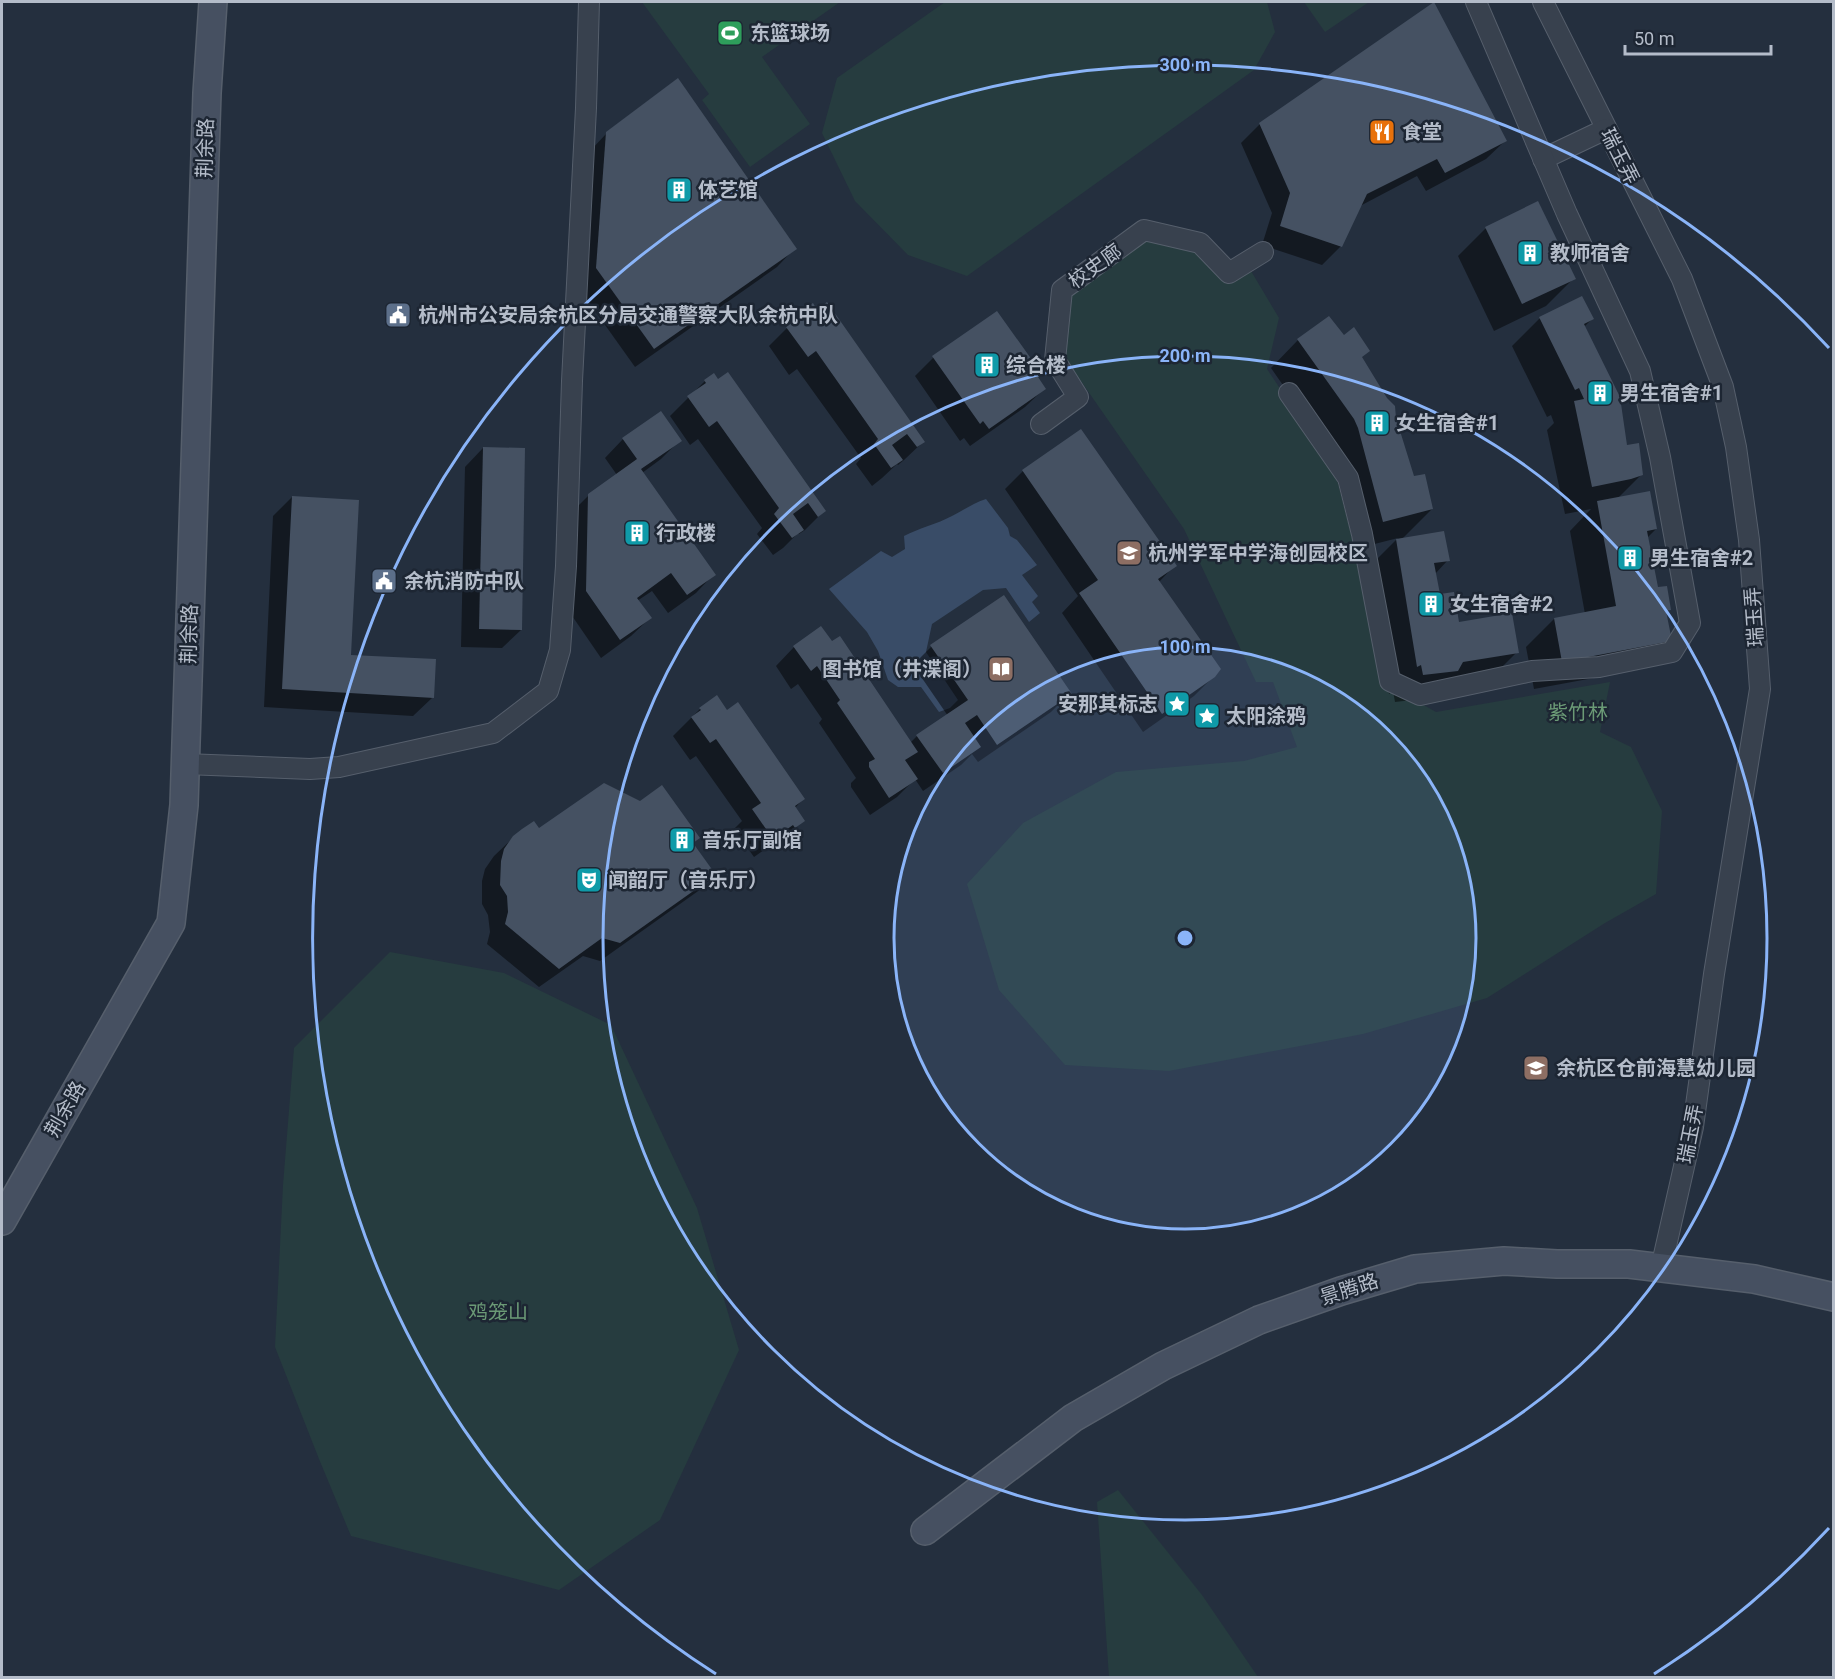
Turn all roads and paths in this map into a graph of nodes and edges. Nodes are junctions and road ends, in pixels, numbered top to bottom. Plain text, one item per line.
1 (213, 2) edge
2 (589, 2) edge
3 (1476, 2) edge
4 (1543, 2) edge
5 (1605, 129) junction
6 (1543, 159) junction
7 (1263, 252) dead end
8 (1289, 393) dead end
9 (1041, 424) dead end
10 (185, 764) junction
11 (2, 1221) edge
12 (1661, 1268) junction
13 (1833, 1297) edge
14 (925, 1531) dead end

1 - 10 main road, 荆余路
2 - 10 street
3 - 6 street
4 - 5 street, 瑞玉弄
5 - 6 street
5 - 12 street, 瑞玉弄
6 - 8 street
7 - 9 street, 校史廊
10 - 11 main road, 荆余路
12 - 13 main road, 景腾路
12 - 14 main road, 景腾路

